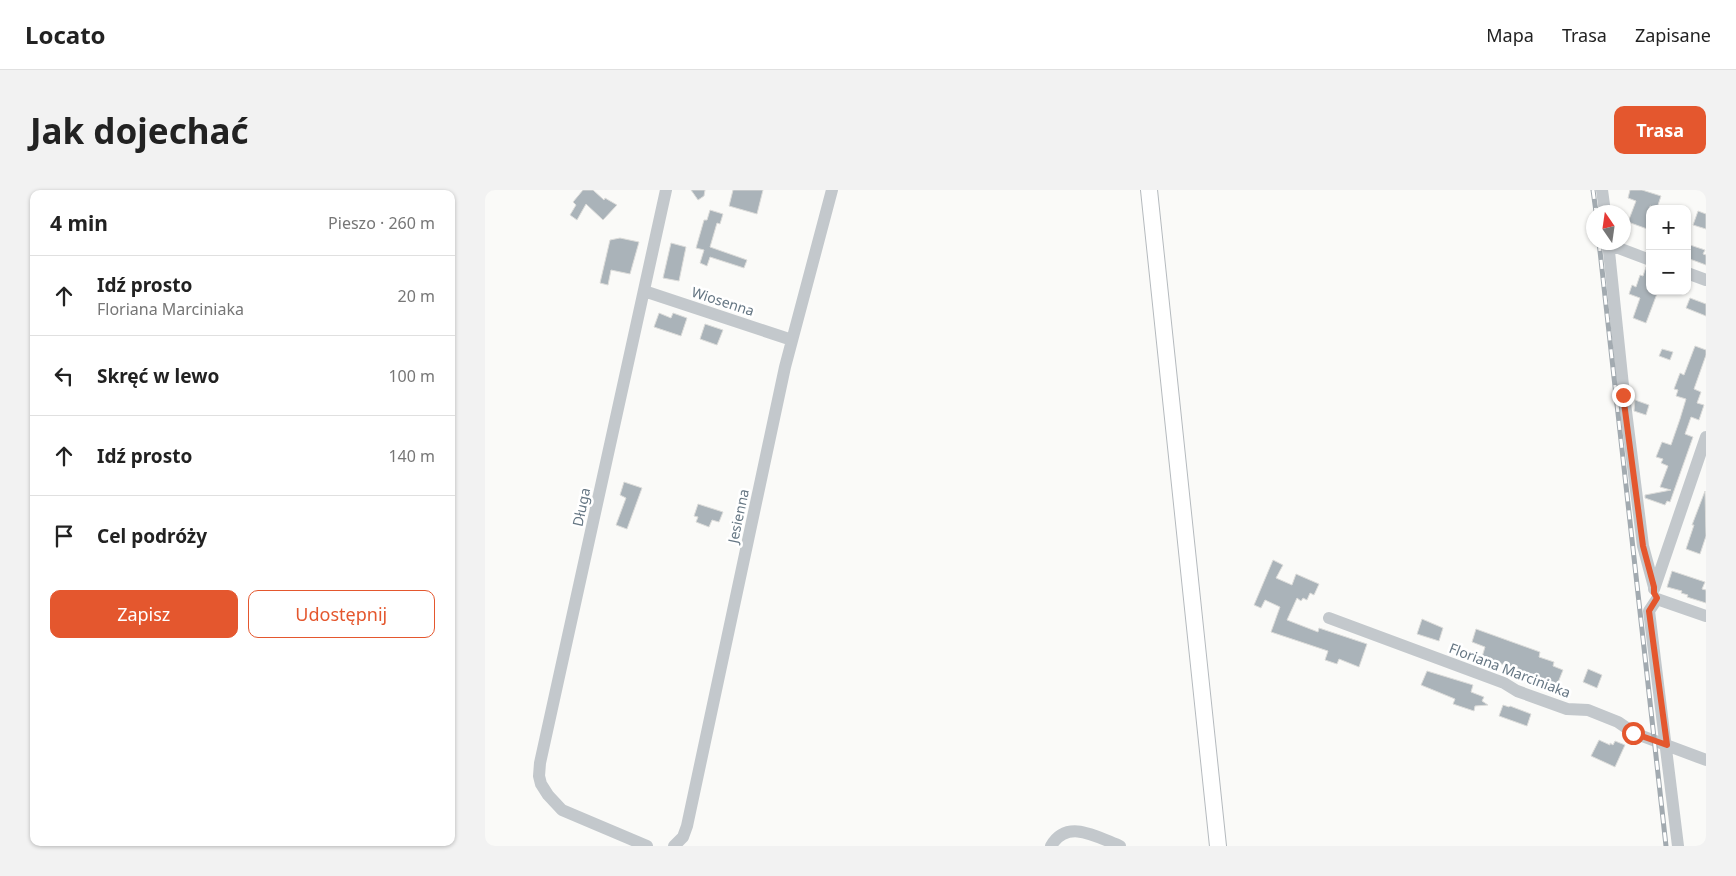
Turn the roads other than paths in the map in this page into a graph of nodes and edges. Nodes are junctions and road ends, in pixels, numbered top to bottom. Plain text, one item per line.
1 (666, 190) edge
2 (832, 190) edge
3 (1149, 190) edge
4 (1603, 190) edge
5 (1604, 205) edge
6 (1609, 250) edge
7 (1625, 250) edge
8 (1646, 258) edge
9 (1691, 274) edge
10 (1706, 280) edge
11 (644, 290) junction
12 (792, 340) junction
13 (1705, 441) edge
14 (1656, 593) junction
15 (1706, 616) edge
16 (1329, 618) dead end
17 (1667, 745) junction
18 (1706, 760) edge
19 (647, 846) edge
20 (674, 846) edge
21 (1051, 846) edge
22 (1120, 846) edge
23 (1218, 846) edge
24 (1678, 846) edge

1 - 11 street, Długa
2 - 12 street, Jesienna
3 - 23 main road
4 - 5 street
6 - 14 street
7 - 8 street
9 - 10 street
11 - 12 street, Wiosenna
11 - 19 street, Długa
12 - 20 street, Jesienna
13 - 14 street
14 - 15 street
14 - 17 street
16 - 17 street, Floriana Marciniaka
17 - 18 street, Floriana Marciniaka
17 - 24 street
21 - 22 street

